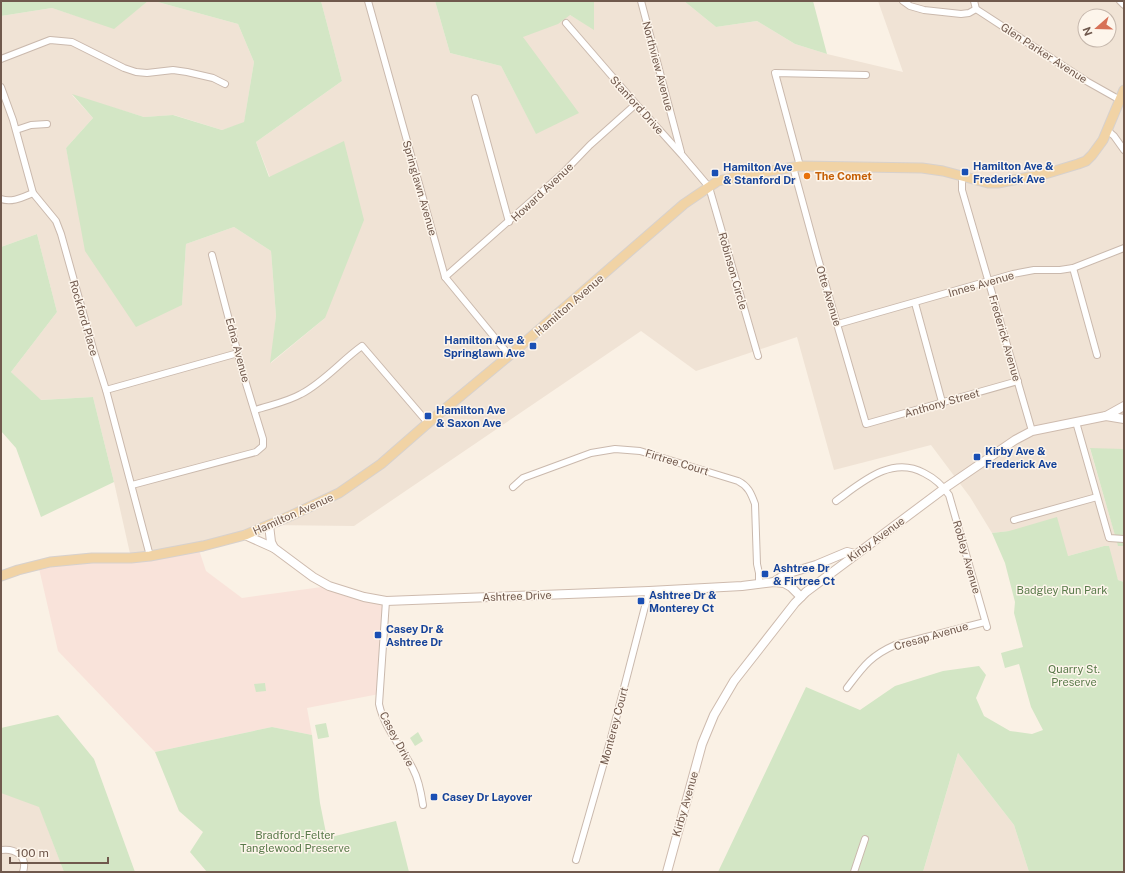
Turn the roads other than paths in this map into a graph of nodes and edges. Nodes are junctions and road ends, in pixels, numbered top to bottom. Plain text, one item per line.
1 (368, 1) edge
2 (641, 1) edge
3 (903, 1) edge
4 (974, 1) edge
5 (1120, 1) edge
6 (1124, 5) edge
7 (976, 9) junction
8 (566, 23) dead end
9 (1, 59) edge
10 (866, 75) dead end
11 (225, 84) dead end
12 (1, 87) edge
13 (1124, 90) edge
14 (475, 98) dead end
15 (1120, 100) junction
16 (636, 104) junction
17 (47, 124) dead end
18 (16, 130) junction
19 (1107, 130) junction
20 (1124, 150) edge
21 (682, 155) junction
22 (797, 166) junction
23 (962, 176) junction
24 (709, 186) junction
25 (33, 193) junction
26 (1, 199) edge
27 (509, 222) junction
28 (1124, 248) edge
29 (212, 255) dead end
30 (1074, 268) junction
31 (445, 277) junction
32 (990, 282) junction
33 (915, 303) junction
34 (838, 324) junction
35 (238, 353) junction
36 (1097, 355) dead end
37 (509, 356) junction
38 (758, 356) dead end
39 (1018, 381) junction
40 (106, 390) junction
41 (942, 402) junction
42 (1124, 406) edge
43 (255, 410) junction
44 (1106, 416) junction
45 (1124, 419) edge
46 (1076, 422) junction
47 (428, 423) junction
48 (866, 424) joint
49 (1032, 431) junction
50 (132, 485) junction
51 (513, 487) dead end
52 (945, 488) junction
53 (1097, 497) junction
54 (836, 501) dead end
55 (1014, 520) dead end
56 (269, 525) junction
57 (245, 535) junction
58 (1124, 539) edge
59 (274, 548) junction
60 (855, 554) junction
61 (150, 556) junction
62 (1, 576) edge
63 (774, 582) junction
64 (759, 584) junction
65 (649, 591) junction
66 (801, 597) junction
67 (386, 600) junction
68 (986, 624) joint
69 (847, 688) dead end
70 (423, 805) dead end
71 (865, 839) dead end
72 (1, 850) edge
73 (576, 860) dead end
74 (24, 872) edge
75 (666, 872) edge
76 (854, 872) edge

1 - 31 street, Springlawn Avenue
2 - 21 street, Northview Avenue
3 - 7 street
4 - 7 street
5 - 6 street
7 - 15 street, Glen Parker Avenue
8 - 16 street, Stanford Drive
9 - 11 street
10 - 22 street, Otte Avenue
12 - 18 street, Rockford Place
13 - 15 main road, Hamilton Avenue
14 - 27 street
15 - 19 main road, Hamilton Avenue
16 - 21 street, Stanford Drive
16 - 27 street, Howard Avenue
17 - 18 street
18 - 25 street, Rockford Place
19 - 20 street
19 - 23 main road, Hamilton Avenue
21 - 24 street, Stanford Drive
22 - 23 main road, Hamilton Avenue
22 - 24 main road, Hamilton Avenue
22 - 34 street, Otte Avenue
23 - 32 street, Frederick Avenue
24 - 37 main road, Hamilton Avenue
24 - 38 street, Robinson Circle
25 - 26 street
25 - 40 street, Rockford Place
27 - 31 street, Howard Avenue
28 - 30 street, Innes Avenue
29 - 35 street, Edna Avenue
30 - 32 street, Innes Avenue
30 - 36 street
31 - 37 street, Springlawn Avenue
32 - 33 street, Innes Avenue
32 - 39 street, Frederick Avenue
33 - 34 street, Innes Avenue
33 - 41 street
34 - 48 street, Otte Avenue
35 - 40 street
35 - 43 street, Edna Avenue
37 - 47 main road, Hamilton Avenue
39 - 41 street, Anthony Street
39 - 49 street, Frederick Avenue
40 - 50 street, Rockford Place
41 - 48 street, Anthony Street
42 - 44 street, Kirby Avenue
43 - 47 street
43 - 50 street, Edna Avenue
44 - 45 street
44 - 46 street, Kirby Avenue
46 - 49 street, Kirby Avenue
46 - 53 street
47 - 56 main road, Hamilton Avenue
49 - 52 street, Kirby Avenue
50 - 61 street, Rockford Place
51 - 64 street, Firtree Court
52 - 54 street
52 - 60 street, Kirby Avenue
52 - 68 street, Robley Avenue
53 - 55 street
53 - 58 street
56 - 57 main road, Hamilton Avenue
56 - 59 street
57 - 59 street, Ashtree Drive
57 - 61 main road, Hamilton Avenue
59 - 67 street, Ashtree Drive
60 - 63 street
60 - 66 street, Kirby Avenue
61 - 62 main road, Hamilton Avenue
63 - 64 street, Ashtree Drive
63 - 66 street, Ashtree Drive
64 - 65 street, Ashtree Drive
65 - 67 street, Ashtree Drive
65 - 73 street, Monterey Court
66 - 75 street, Kirby Avenue
67 - 70 street, Casey Drive
68 - 69 street, Cresap Avenue
71 - 76 street
72 - 74 street

